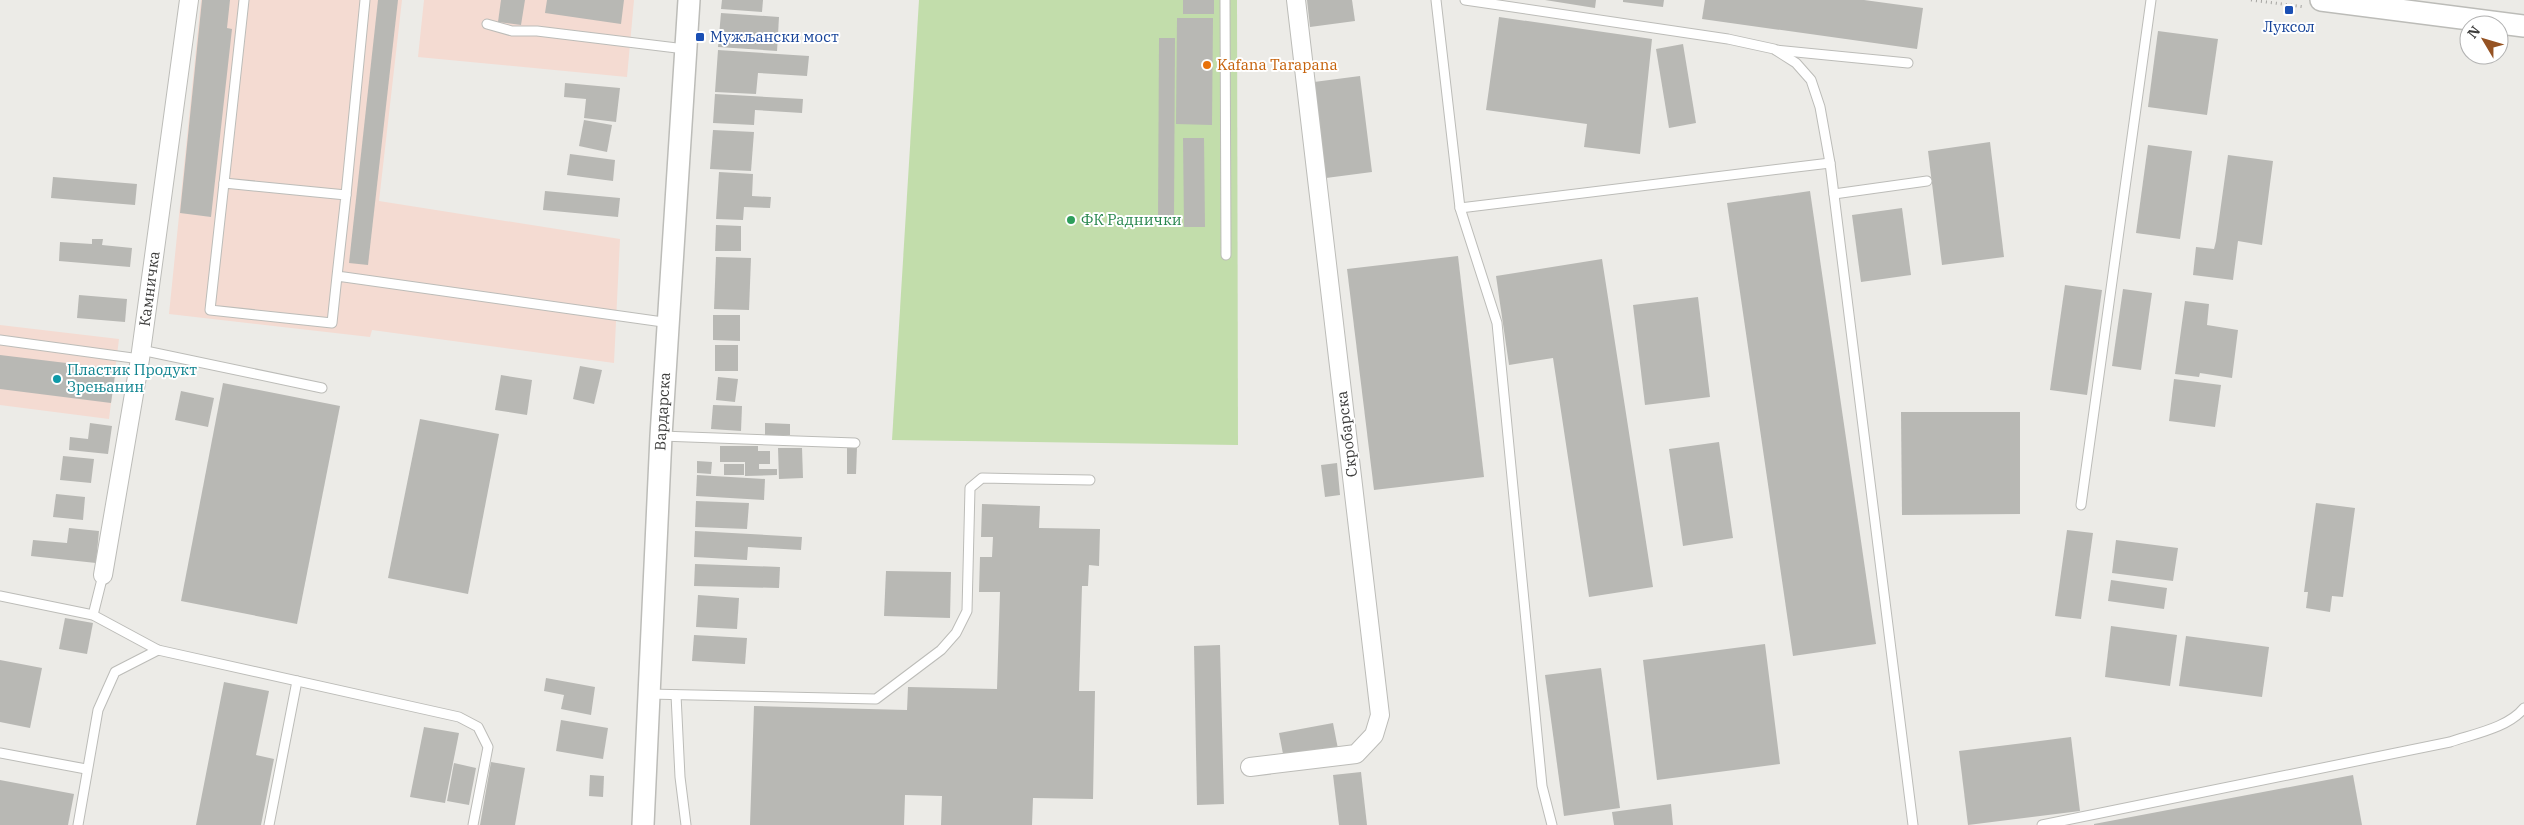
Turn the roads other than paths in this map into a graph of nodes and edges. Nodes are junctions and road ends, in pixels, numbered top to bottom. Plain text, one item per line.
1 (189, 0) edge
2 (244, 0) edge
3 (365, 0) edge
4 (689, 0) edge
5 (1225, 0) edge
6 (1296, 0) edge
7 (1436, 0) edge
8 (1465, 0) edge
9 (2150, 0) edge
10 (2321, 0) edge
11 (2386, 5) edge
12 (487, 24) dead end
13 (2524, 26) edge
14 (686, 49) junction
15 (1774, 49) junction
16 (1908, 63) dead end
17 (1830, 163) junction
18 (1927, 181) dead end
19 (224, 183) junction
20 (1834, 194) junction
21 (346, 195) junction
22 (1460, 208) junction
23 (1226, 255) dead end
24 (337, 276) junction
25 (670, 322) junction
26 (0, 340) edge
27 (140, 354) junction
28 (322, 388) dead end
29 (661, 436) junction
30 (855, 443) dead end
31 (1090, 480) dead end
32 (2081, 505) dead end
33 (103, 575) joint
34 (0, 596) edge
35 (93, 614) junction
36 (158, 650) junction
37 (297, 681) junction
38 (647, 694) junction
39 (676, 695) junction
40 (2524, 708) edge
41 (0, 753) edge
42 (1250, 767) dead end
43 (86, 769) junction
44 (78, 825) edge
45 (269, 825) edge
46 (472, 825) edge
47 (643, 825) edge
48 (686, 825) edge
49 (1552, 825) edge
50 (1913, 825) edge
51 (2042, 825) edge

1 - 27 street, Камничка
2 - 19 lane
3 - 21 lane
4 - 14 street, Вардарска
5 - 23 lane
6 - 42 street, Скробарска
7 - 22 lane
8 - 15 lane
9 - 32 lane
10 - 11 street
11 - 13 street
12 - 14 lane
14 - 25 street, Вардарска
15 - 16 lane
15 - 17 lane
17 - 20 lane
17 - 22 lane
18 - 20 lane
19 - 21 lane
19 - 24 lane
20 - 50 lane
21 - 24 lane
22 - 49 lane
24 - 25 lane
25 - 29 street, Вардарска
26 - 27 lane
27 - 28 lane
27 - 33 street, Камничка
29 - 30 lane
29 - 38 street, Вардарска
31 - 39 lane
33 - 35 lane
34 - 35 lane
35 - 36 lane
36 - 37 lane
36 - 43 lane
37 - 45 lane
37 - 46 lane
38 - 39 lane
38 - 47 street, Вардарска
39 - 48 lane
40 - 51 lane
41 - 43 lane
43 - 44 lane

